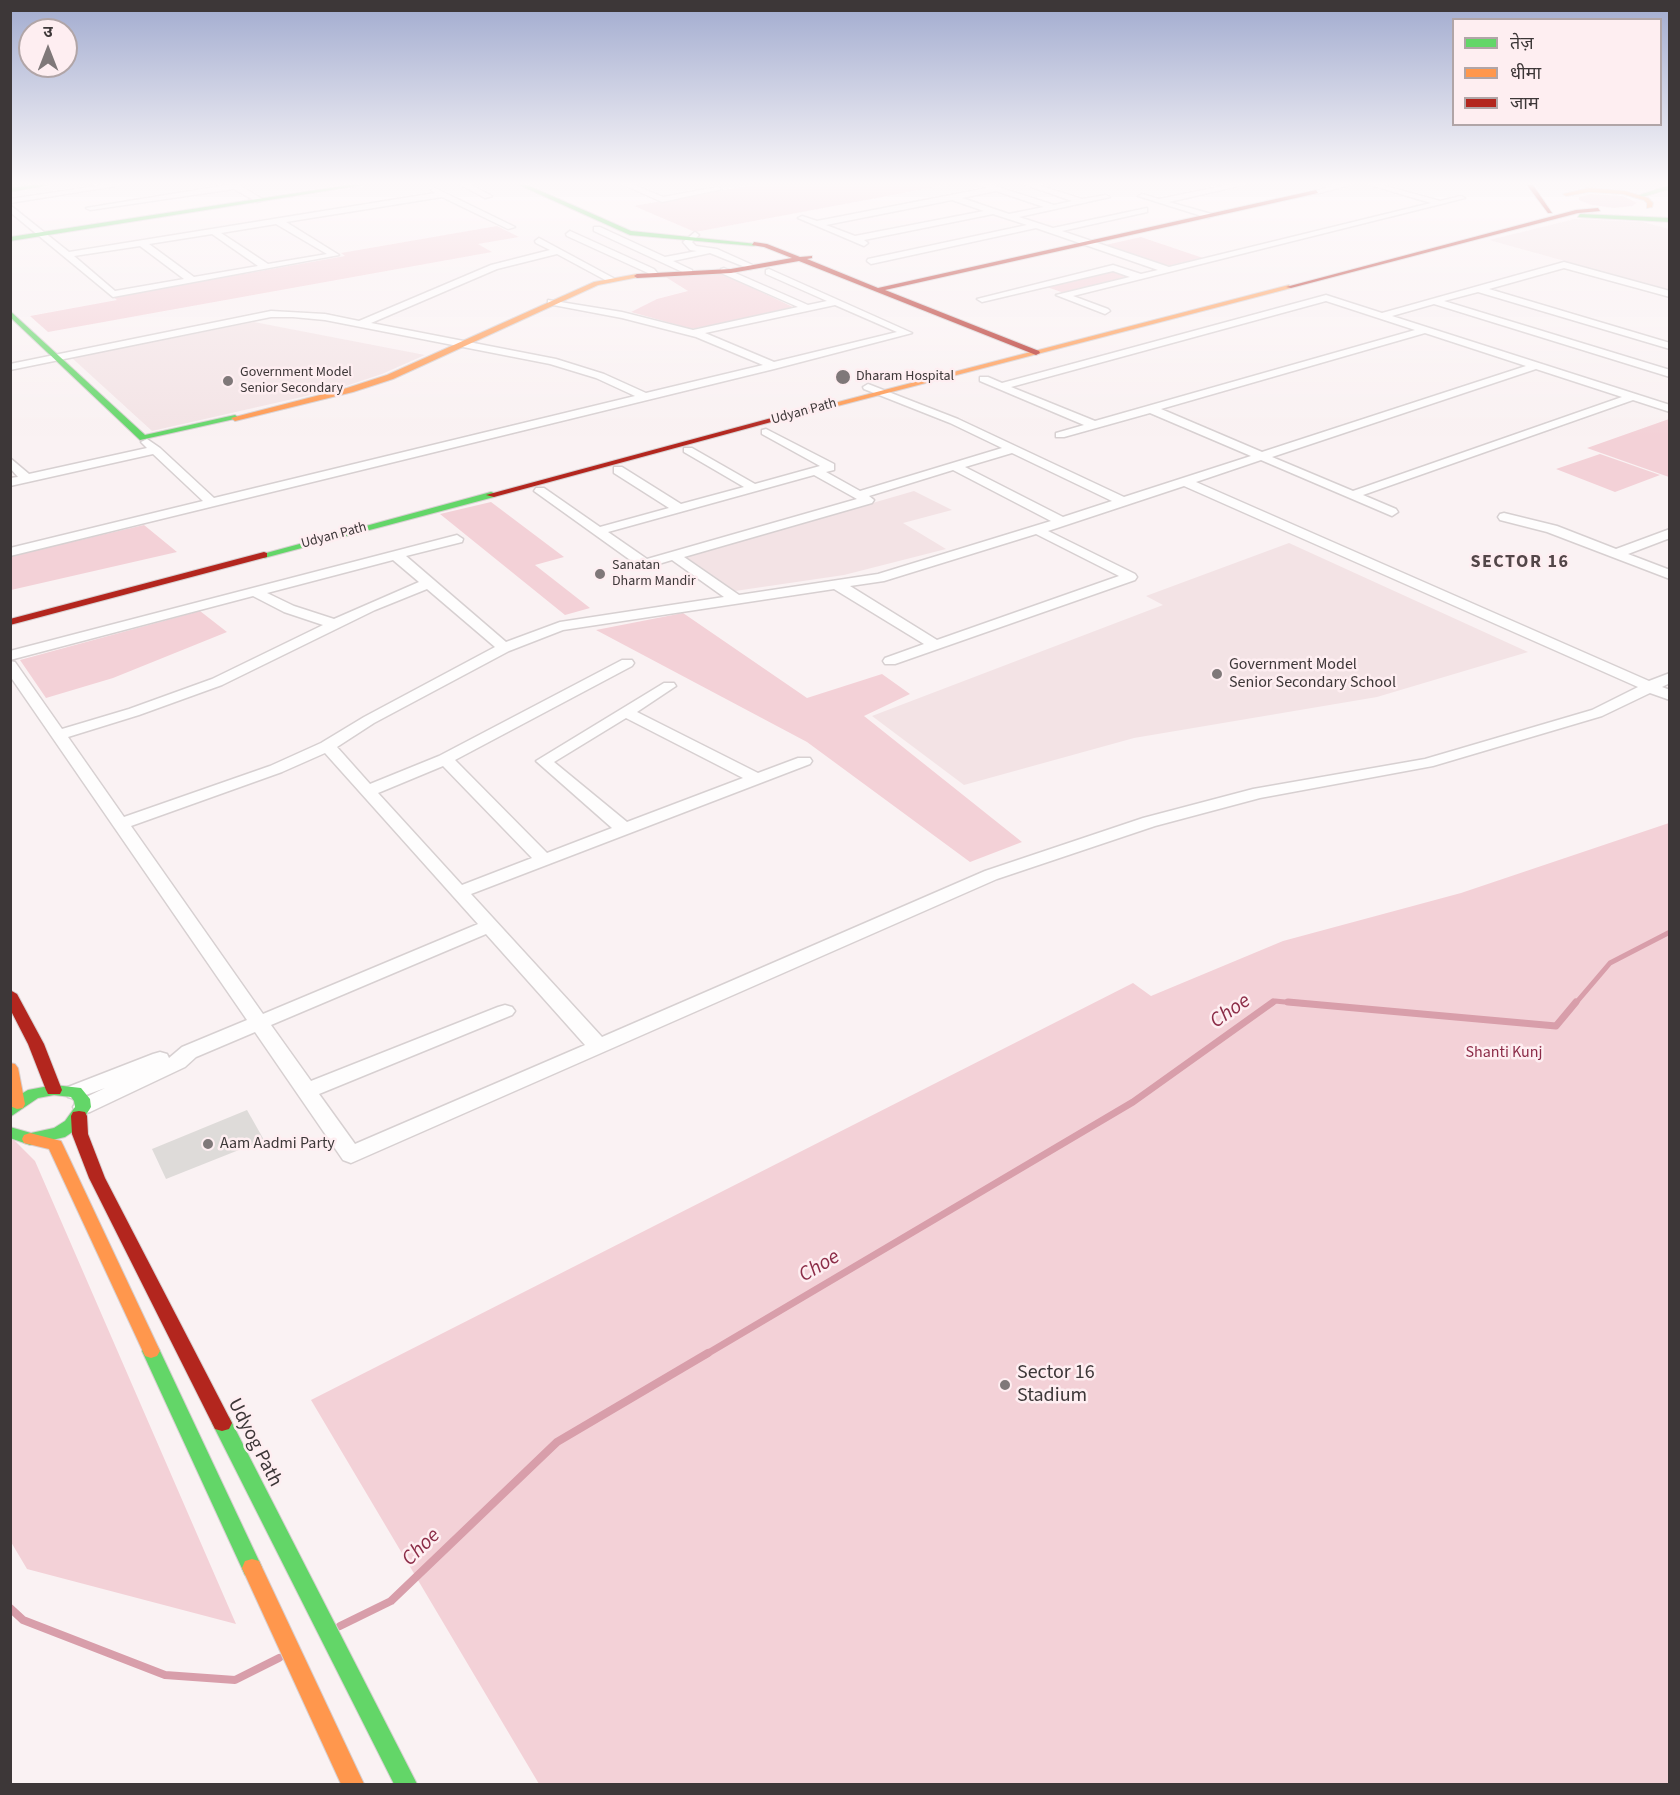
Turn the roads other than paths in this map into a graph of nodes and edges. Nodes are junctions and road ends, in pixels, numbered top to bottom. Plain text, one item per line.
1 (83, 269) edge
2 (177, 269) edge
3 (256, 269) edge
4 (490, 269) edge
5 (591, 269) edge
6 (646, 269) edge
7 (682, 269) edge
8 (740, 269) edge
9 (832, 269) edge
10 (972, 269) edge
11 (1110, 269) edge
12 (1115, 269) edge
13 (1164, 269) edge
14 (1173, 269) edge
15 (1342, 269) edge
16 (1551, 269) edge
17 (1578, 269) edge
18 (1168, 270) junction
19 (724, 271) junction
20 (689, 272) junction
21 (769, 272) dead end
22 (653, 274) junction
23 (1140, 277) junction
24 (192, 280) junction
25 (612, 280) junction
26 (1037, 286) junction
27 (882, 289) junction
28 (1478, 289) junction
29 (1670, 294) edge
30 (1063, 296) junction
31 (982, 299) dead end
32 (1433, 301) junction
33 (551, 302) junction
34 (835, 302) junction
35 (807, 308) junction
36 (1105, 311) dead end
37 (10, 313) edge
38 (1381, 316) junction
39 (360, 324) junction
40 (1426, 330) junction
41 (31, 332) junction
42 (693, 333) junction
43 (10, 336) edge
44 (1005, 337) junction
45 (463, 343) junction
46 (1670, 346) edge
47 (1037, 347) junction
48 (1004, 352) junction
49 (58, 358) junction
50 (774, 366) junction
51 (1536, 366) junction
52 (10, 367) edge
53 (1670, 374) edge
54 (984, 378) dead end
55 (1001, 386) junction
56 (883, 387) junction
57 (645, 397) junction
58 (1632, 397) junction
59 (1151, 409) junction
60 (1670, 409) edge
61 (954, 421) junction
62 (1094, 425) junction
63 (766, 432) dead end
64 (1060, 435) dead end
65 (143, 438) junction
66 (1012, 448) junction
67 (156, 450) junction
68 (688, 450) dead end
69 (1261, 457) junction
70 (10, 461) edge
71 (954, 466) junction
72 (618, 470) dead end
73 (816, 471) junction
74 (26, 478) junction
75 (10, 482) edge
76 (1186, 482) junction
77 (754, 488) junction
78 (540, 491) dead end
79 (859, 495) junction
80 (1352, 495) junction
81 (1124, 502) junction
82 (212, 503) junction
83 (680, 508) junction
84 (1392, 512) dead end
85 (1504, 517) dead end
86 (1062, 522) junction
87 (1037, 530) junction
88 (598, 531) junction
89 (1670, 533) edge
90 (457, 539) dead end
91 (10, 552) edge
92 (1616, 554) junction
93 (396, 555) junction
94 (674, 556) junction
95 (1670, 575) edge
96 (429, 583) junction
97 (836, 584) junction
98 (255, 592) junction
99 (736, 599) junction
100 (10, 611) edge
101 (10, 622) edge
102 (334, 624) junction
103 (936, 645) junction
104 (504, 648) junction
105 (10, 656) edge
106 (890, 661) dead end
107 (627, 663) dead end
108 (10, 665) edge
109 (1670, 677) edge
110 (669, 686) dead end
111 (1649, 687) junction
112 (1670, 696) edge
113 (626, 712) junction
114 (59, 735) junction
115 (327, 747) junction
116 (445, 759) junction
117 (804, 761) dead end
118 (757, 779) junction
119 (368, 791) junction
120 (121, 824) junction
121 (624, 830) junction
122 (544, 860) junction
123 (459, 892) junction
124 (489, 926) junction
125 (10, 994) edge
126 (505, 1011) dead end
127 (259, 1024) junction
128 (599, 1047) junction
129 (10, 1068) edge
130 (54, 1090) junction
131 (306, 1091) junction
132 (79, 1105) junction
133 (12, 1109) edge
134 (15, 1134) edge
135 (353, 1785) edge
136 (406, 1785) edge

1 - 24 street
2 - 24 street
3 - 24 street
4 - 39 street
5 - 25 street
6 - 22 street
7 - 20 street
8 - 19 main road
9 - 27 main road
10 - 27 main road
11 - 26 street
12 - 23 street
13 - 18 street
14 - 18 street
15 - 47 main road, Udyan Path
16 - 28 street
17 - 29 street
18 - 23 street
19 - 20 main road
19 - 35 street
20 - 22 main road
21 - 34 street
22 - 25 main road
23 - 30 street
25 - 33 main road
26 - 30 street
26 - 31 street
27 - 44 main road
28 - 32 street
28 - 46 street
30 - 36 street
32 - 38 street
32 - 53 street
33 - 42 street
33 - 45 main road
34 - 35 street
34 - 50 street
35 - 42 street
37 - 41 main road
38 - 40 street
38 - 55 street
39 - 45 street
39 - 49 street
40 - 51 street
40 - 59 street
41 - 43 main road
41 - 49 main road
42 - 50 street
44 - 47 main road
44 - 48 main road
45 - 57 street
45 - 65 main road
47 - 48 main road, Udyan Path
47 - 56 main road, Udyan Path
48 - 56 main road, Udyan Path
49 - 52 street
49 - 65 main road
50 - 57 street
51 - 58 street
51 - 69 street
54 - 55 street
55 - 62 street
56 - 61 street
56 - 61 street
56 - 100 main road, Udyan Path
56 - 101 main road, Udyan Path
57 - 82 street
58 - 60 street
58 - 80 street
59 - 62 street
59 - 69 street
61 - 66 street
62 - 64 street
63 - 73 street
65 - 67 street
66 - 71 street
66 - 81 street
67 - 74 street
67 - 82 street
68 - 77 street
69 - 76 street
69 - 80 street
70 - 74 street
71 - 79 street
71 - 86 street
72 - 83 street
73 - 77 street
73 - 79 street
74 - 75 street
76 - 81 street
76 - 111 street
77 - 83 street
78 - 88 street
79 - 94 street
80 - 84 street
81 - 86 street
82 - 91 street
83 - 88 street
85 - 92 street
86 - 87 street
87 - 97 street
87 - 103 street
88 - 94 street
89 - 92 street
90 - 93 street
92 - 95 street
93 - 96 street
93 - 98 street
94 - 99 street
96 - 102 street
96 - 104 street
97 - 99 street
97 - 103 street
98 - 102 street
98 - 105 street
99 - 104 street
102 - 114 street
103 - 106 street
104 - 115 street
107 - 116 street
108 - 114 street
109 - 111 street
110 - 113 street
111 - 112 street
111 - 128 street
113 - 118 street
113 - 121 street
114 - 120 street
115 - 119 street
115 - 120 street
116 - 119 street
116 - 122 street
117 - 118 street
118 - 121 street
119 - 123 street
120 - 127 street
121 - 122 street
122 - 123 street
123 - 124 street
124 - 127 street
124 - 128 street
125 - 130 main road
126 - 131 street
127 - 131 street
127 - 132 street
128 - 131 street
129 - 133 main road
130 - 132 main road
130 - 133 main road
132 - 134 main road
132 - 136 main road, Udyog Path
134 - 135 main road

